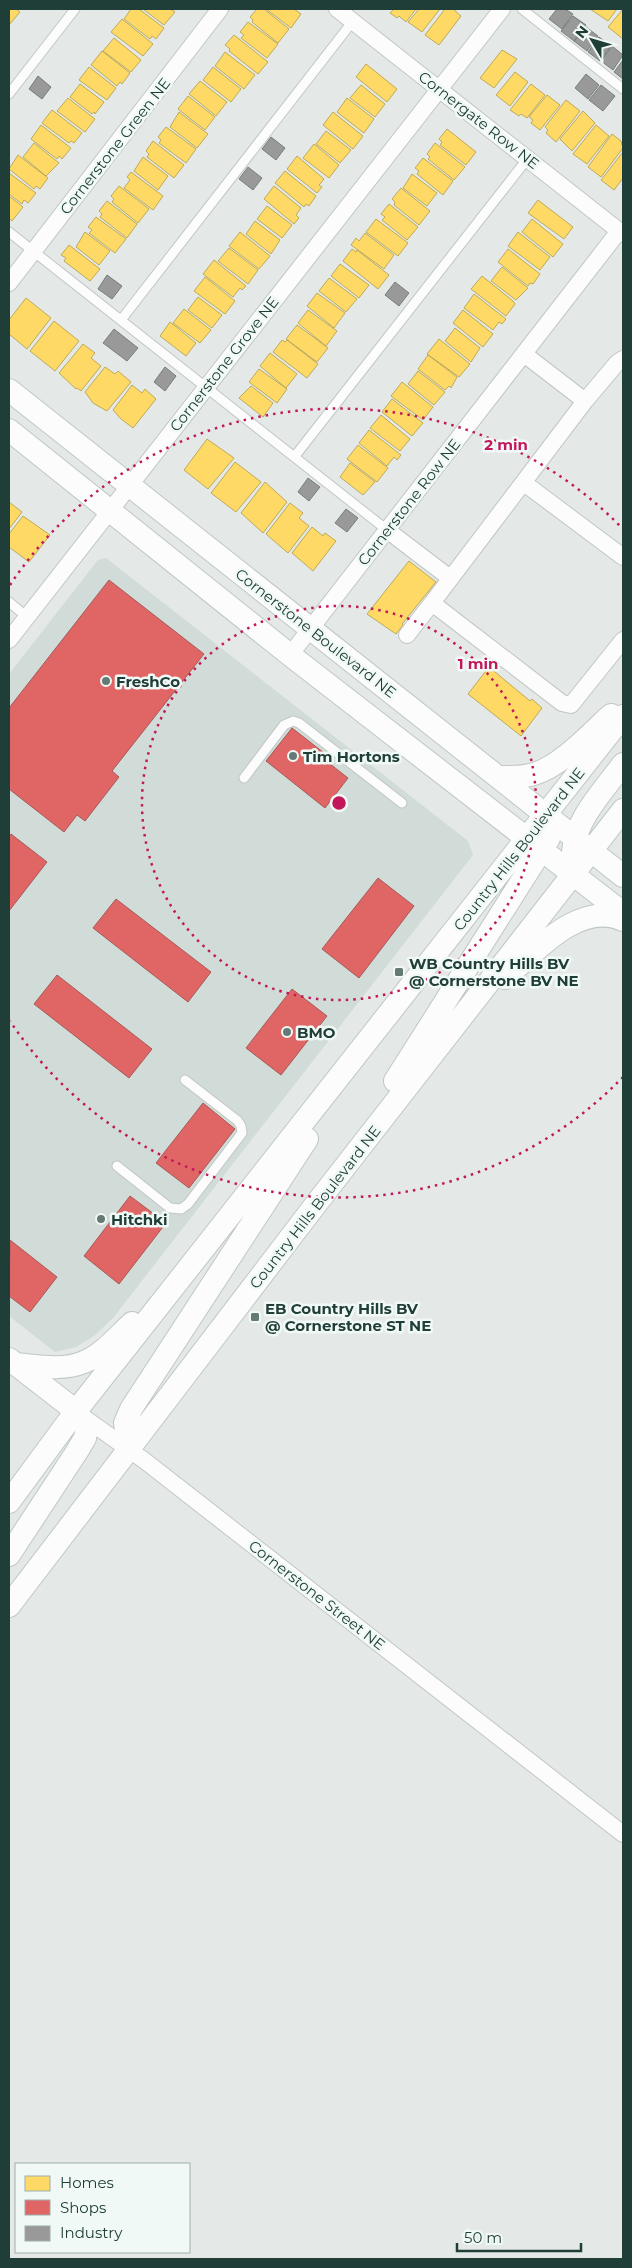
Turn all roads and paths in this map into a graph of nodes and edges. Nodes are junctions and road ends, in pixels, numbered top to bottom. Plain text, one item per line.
1 (75, 9) edge
2 (220, 9) edge
3 (337, 9) edge
4 (502, 9) edge
5 (522, 9) edge
6 (353, 21) junction
7 (439, 89) junction
8 (623, 89) edge
9 (9, 94) edge
10 (528, 158) junction
11 (9, 232) edge
12 (621, 233) edge
13 (34, 252) junction
14 (9, 283) edge
15 (121, 320) junction
16 (524, 354) junction
17 (623, 359) edge
18 (206, 386) junction
19 (9, 390) edge
20 (585, 401) junction
21 (9, 430) edge
22 (295, 456) junction
23 (524, 483) junction
24 (130, 485) junction
25 (110, 510) junction
26 (387, 530) junction
27 (623, 558) edge
28 (450, 578) junction
29 (9, 602) edge
30 (432, 603) junction
31 (27, 617) junction
32 (310, 630) junction
33 (407, 635) dead end
34 (9, 640) edge
35 (623, 640) edge
36 (290, 655) junction
37 (623, 704) edge
38 (623, 716) edge
39 (623, 764) edge
40 (499, 777) junction
41 (244, 778) dead end
42 (402, 803) dead end
43 (623, 810) edge
44 (546, 814) junction
45 (574, 837) junction
46 (534, 845) junction
47 (592, 852) junction
48 (574, 875) junction
49 (623, 876) edge
50 (623, 913) edge
51 (623, 920) edge
52 (461, 1017) junction
53 (350, 1064) junction
54 (185, 1080) dead end
55 (117, 1166) dead end
56 (316, 1204) junction
57 (190, 1266) junction
58 (12, 1361) edge
59 (76, 1411) junction
60 (130, 1449) junction
61 (9, 1502) edge
62 (9, 1556) edge
63 (9, 1606) edge
64 (623, 1834) edge

1 - 9 lane
2 - 13 street, Cornerstone Green NE
3 - 6 street, Cornergate Row NE
4 - 7 street, Cornerstone Grove NE
5 - 8 lane
6 - 7 street, Cornergate Row NE
6 - 15 lane
7 - 10 street, Cornergate Row NE
7 - 18 street, Cornerstone Grove NE
10 - 12 street, Cornergate Row NE
10 - 22 lane
11 - 13 lane
12 - 16 street, Cornerstone Row NE
13 - 14 street, Cornerstone Green NE
13 - 15 lane
15 - 18 lane
16 - 20 street
16 - 26 street, Cornerstone Row NE
17 - 20 street
18 - 22 lane
18 - 24 street, Cornerstone Grove NE
19 - 24 main road, Cornerstone Boulevard NE
20 - 23 street
21 - 25 main road
22 - 26 lane
23 - 27 street
23 - 28 street
24 - 25 street, Cornerstone Grove NE
24 - 32 main road, Cornerstone Boulevard NE
25 - 31 street, Cornerstone Grove NE
25 - 36 main road
26 - 28 street
26 - 32 street, Cornerstone Row NE
28 - 30 street
29 - 31 lane
30 - 33 street
30 - 35 street
31 - 34 street, Cornerstone Grove NE
32 - 36 street, Cornerstone Row NE
32 - 40 main road, Cornerstone Boulevard NE
36 - 46 main road
37 - 40 main road
38 - 44 main road, Country Hills Boulevard NE
39 - 45 main road
40 - 44 main road, Cornerstone Boulevard NE
41 - 42 lane
43 - 47 main road, Country Hills Boulevard NE
44 - 45 main road, Cornerstone Boulevard NE
44 - 46 main road
45 - 47 main road, Cornerstone Boulevard NE
45 - 48 main road
46 - 48 main road
46 - 53 main road, Country Hills Boulevard NE
46 - 56 main road
47 - 48 main road, Country Hills Boulevard NE
47 - 49 main road, Cornerstone Boulevard NE
48 - 50 main road
48 - 52 main road, Country Hills Boulevard NE
51 - 52 main road
52 - 56 main road, Country Hills Boulevard NE
53 - 57 main road, Country Hills Boulevard NE
53 - 60 main road
54 - 55 lane
56 - 60 main road, Country Hills Boulevard NE
57 - 58 main road
57 - 59 main road, Country Hills Boulevard NE
58 - 59 main road, Cornerstone Street NE
59 - 60 street, Cornerstone Street NE
59 - 61 main road, Country Hills Boulevard NE
59 - 62 main road
60 - 63 main road, Country Hills Boulevard NE
60 - 64 street, Cornerstone Street NE

